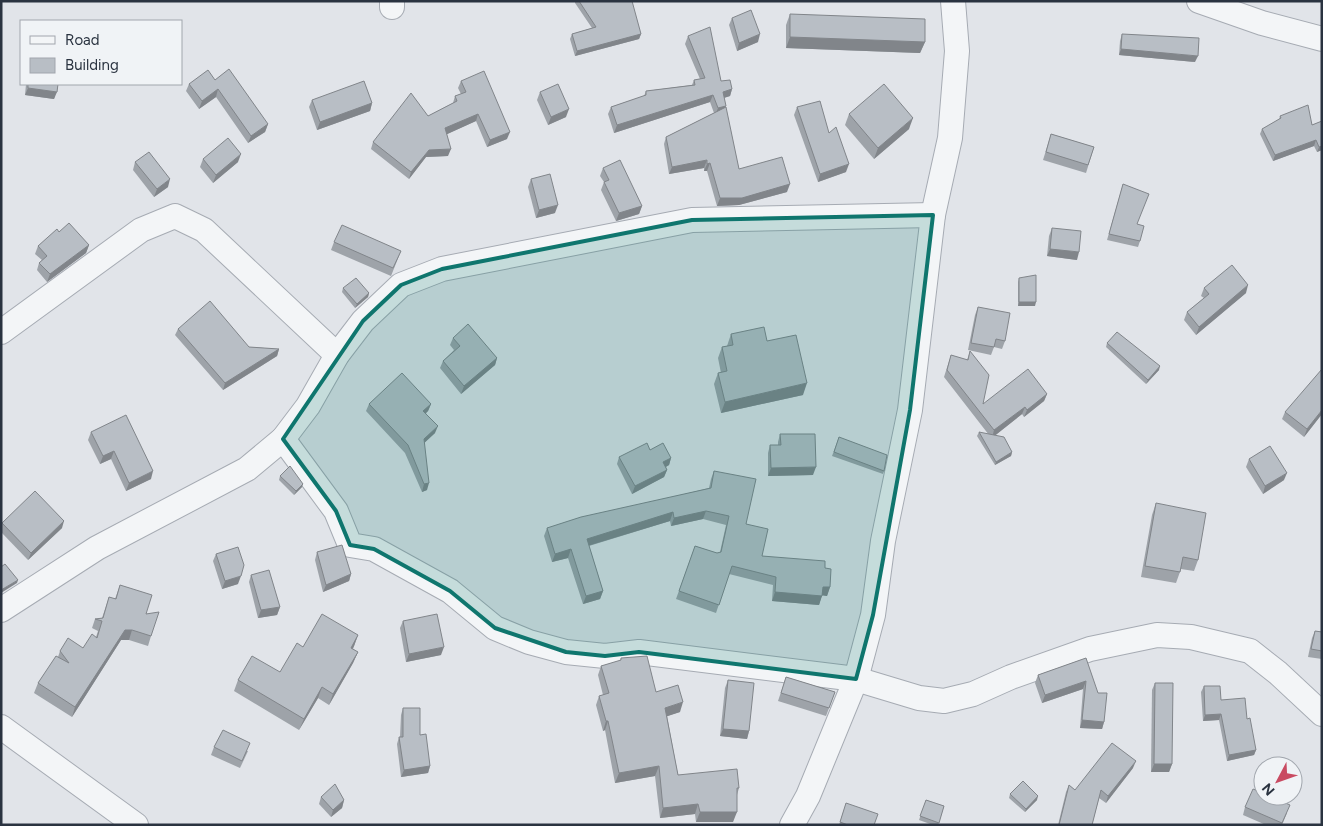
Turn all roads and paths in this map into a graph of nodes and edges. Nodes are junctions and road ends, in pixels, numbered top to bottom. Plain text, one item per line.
1 (953, 1) edge
2 (1199, 1) edge
3 (1322, 39) edge
4 (933, 215) junction
5 (1, 332) edge
6 (337, 355) junction
7 (283, 439) junction
8 (1, 610) edge
9 (856, 679) junction
10 (1322, 714) edge
11 (1, 727) edge
12 (136, 825) edge
13 (792, 825) edge

1 - 4 street
2 - 3 street
4 - 6 street
4 - 9 street
5 - 6 street
6 - 7 street
7 - 8 street
7 - 9 street
9 - 10 street
9 - 13 street
11 - 12 street

